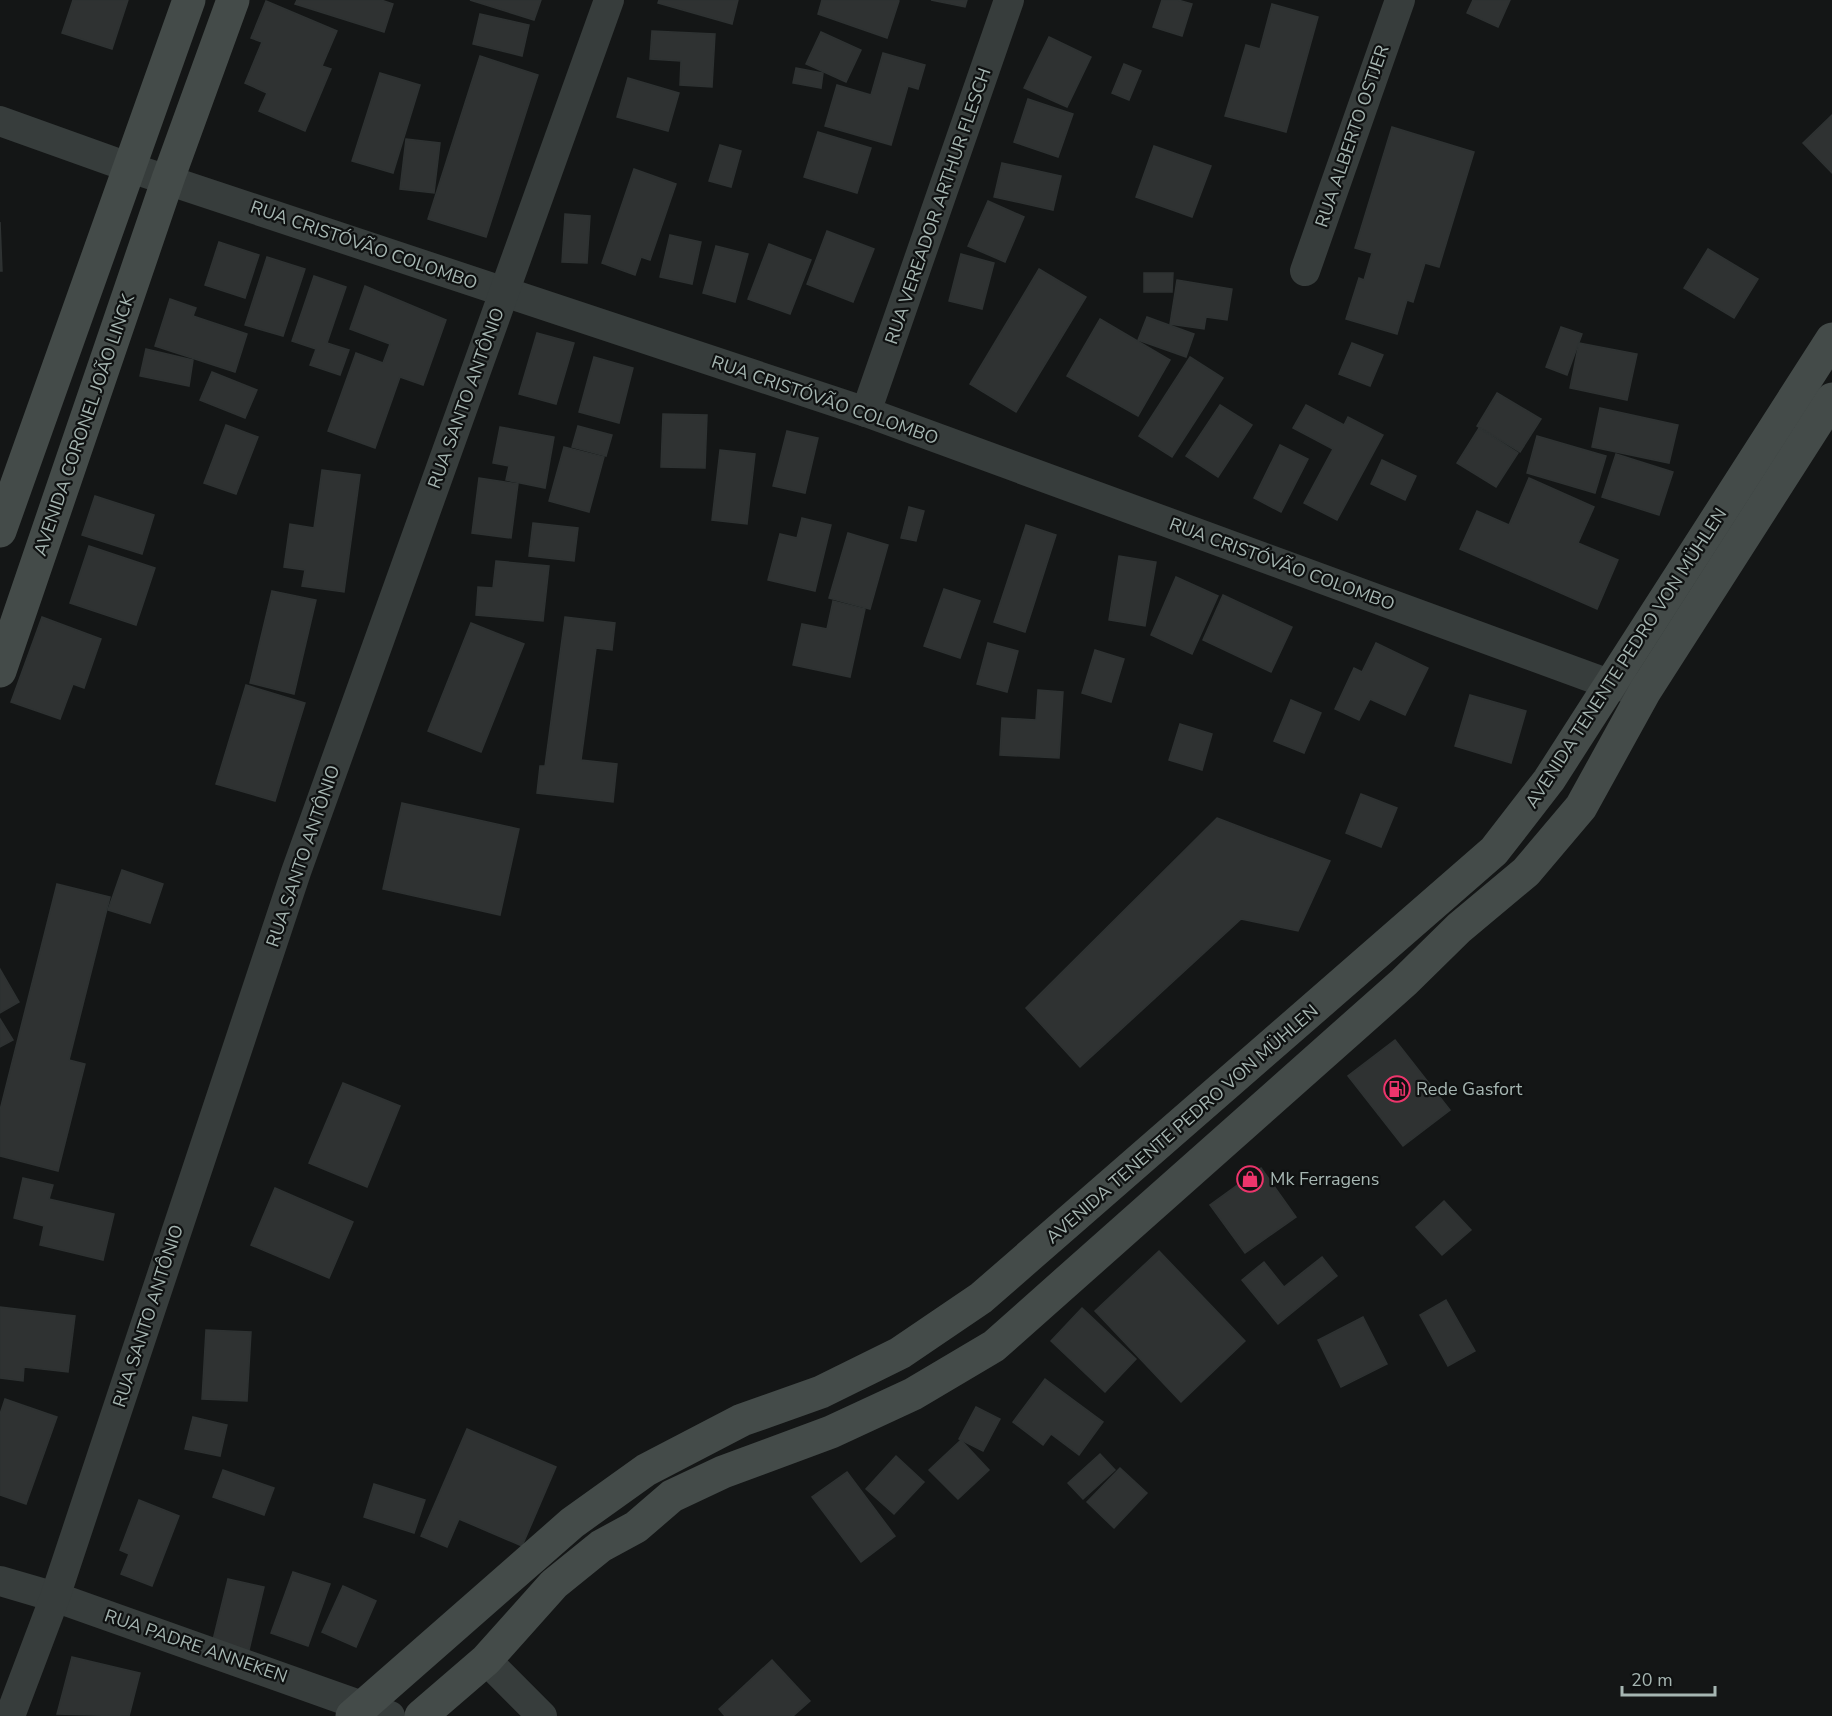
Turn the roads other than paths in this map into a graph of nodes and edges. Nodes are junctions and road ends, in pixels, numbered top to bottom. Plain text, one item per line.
1 (189, 0) edge
2 (233, 0) edge
3 (609, 0) edge
4 (1009, 0) edge
5 (1400, 0) edge
6 (0, 121) edge
7 (131, 168) junction
8 (168, 179) junction
9 (1305, 271) dead end
10 (503, 292) junction
11 (1832, 339) edge
12 (1832, 399) edge
13 (866, 412) junction
14 (0, 531) edge
15 (0, 670) edge
16 (1610, 684) junction
17 (1645, 691) junction
18 (1283, 1035) junction
19 (1313, 1063) junction
20 (0, 1581) edge
21 (55, 1597) junction
22 (486, 1660) junction
23 (368, 1712) edge
24 (10, 1716) edge
25 (421, 1716) edge
26 (542, 1716) edge

1 - 7 main road
2 - 8 main road, AVENIDA CORONEL JOÃO LINCK
3 - 10 street, RUA SANTO ANTÔNIO
4 - 13 street, RUA VEREADOR ARTHUR FLESCH
5 - 9 street, RUA ALBERTO OSTJER
6 - 7 street, RUA CRISTÓVÃO COLOMBO
7 - 8 street, RUA CRISTÓVÃO COLOMBO
7 - 14 main road
8 - 10 street, RUA CRISTÓVÃO COLOMBO
8 - 15 main road, AVENIDA CORONEL JOÃO LINCK
10 - 13 street, RUA CRISTÓVÃO COLOMBO
10 - 21 street, RUA SANTO ANTÔNIO
11 - 16 main road, AVENIDA TENENTE PEDRO VON MÜHLEN
12 - 17 main road, AVENIDA TENENTE PEDRO VON MÜHLEN
13 - 16 street, RUA CRISTÓVÃO COLOMBO
16 - 17 street, RUA CRISTÓVÃO COLOMBO
16 - 18 main road, AVENIDA TENENTE PEDRO VON MÜHLEN
17 - 19 main road, AVENIDA TENENTE PEDRO VON MÜHLEN
18 - 19 main road
18 - 23 main road, AVENIDA TENENTE PEDRO VON MÜHLEN
19 - 22 main road, AVENIDA TENENTE PEDRO VON MÜHLEN
20 - 21 street, RUA PADRE ANNEKEN
21 - 23 street, RUA PADRE ANNEKEN
21 - 24 street, RUA SANTO ANTÔNIO
22 - 25 main road, AVENIDA TENENTE PEDRO VON MÜHLEN
22 - 26 street

